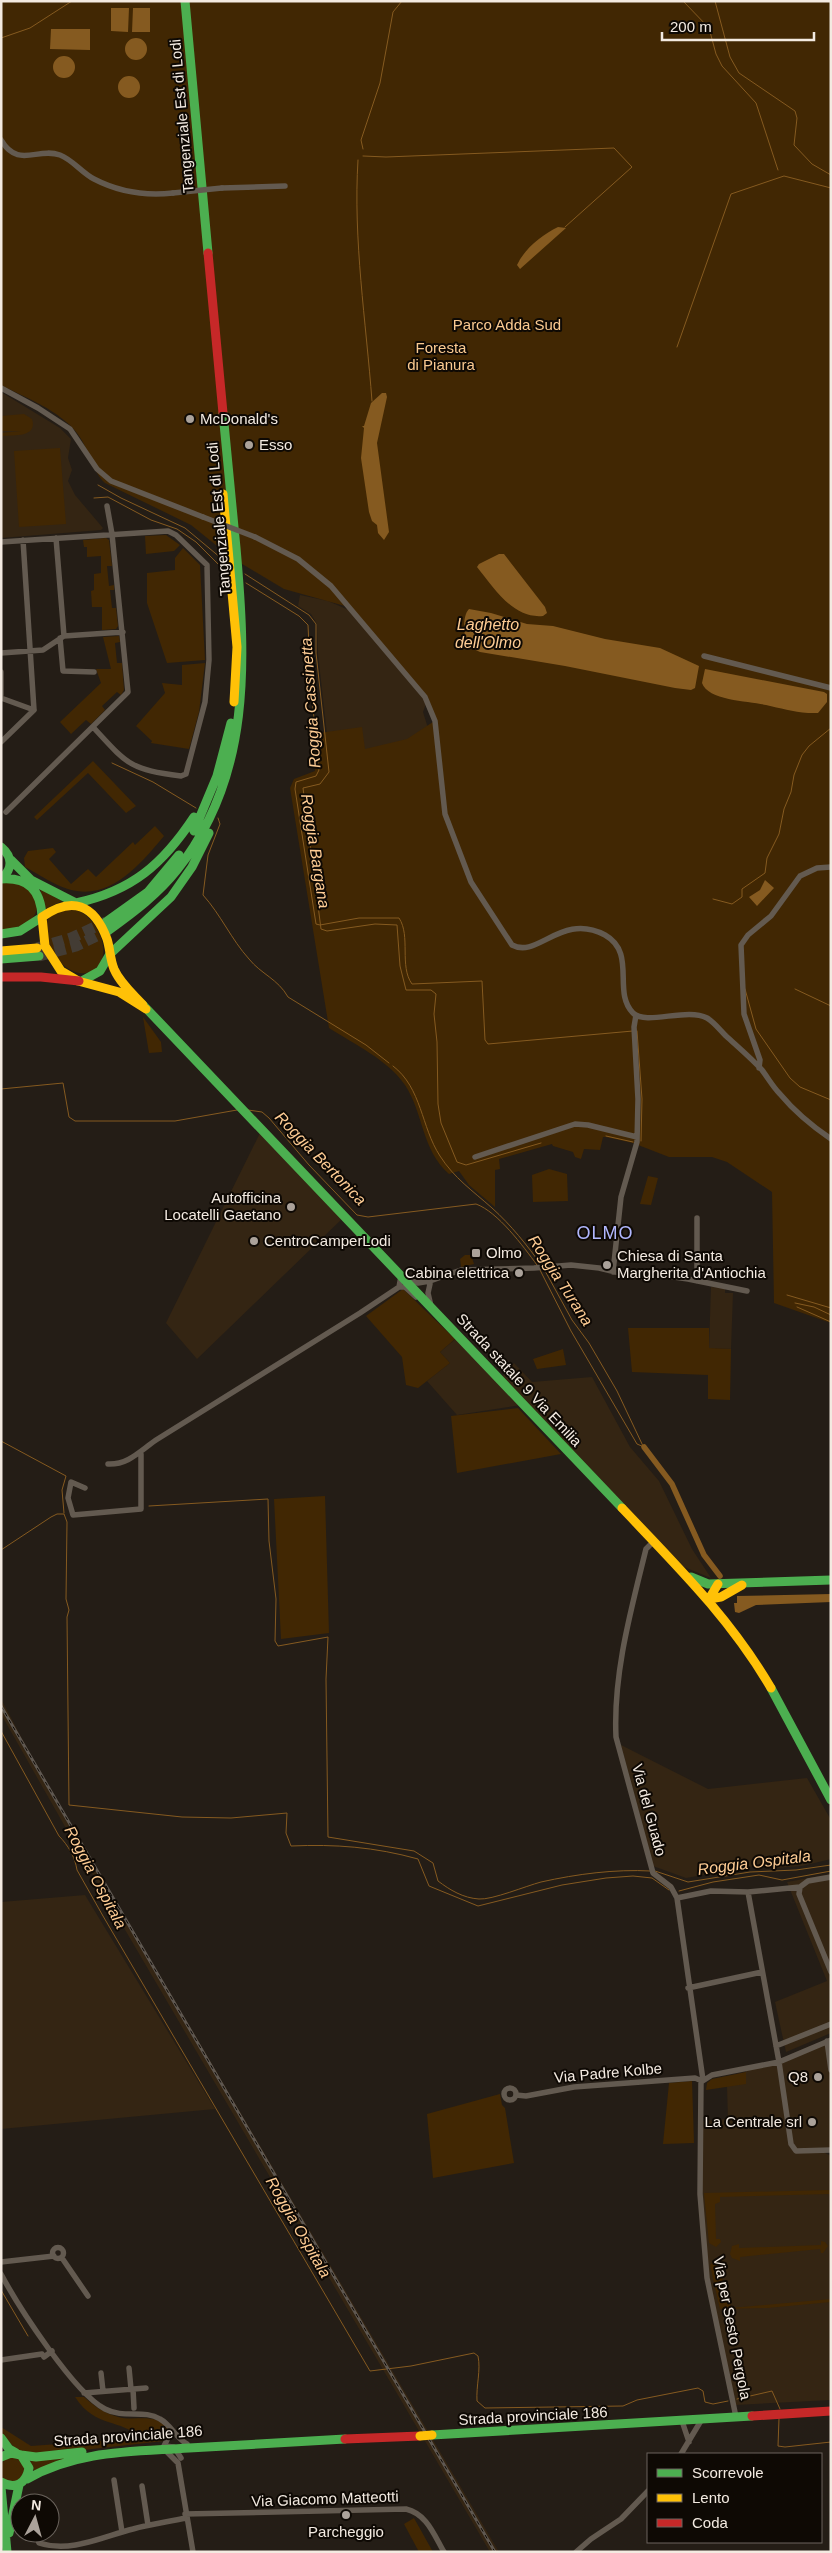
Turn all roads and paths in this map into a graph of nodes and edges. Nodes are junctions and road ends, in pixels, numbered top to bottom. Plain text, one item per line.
1 (178, 1) edge
2 (185, 1) edge
3 (191, 104) junction
4 (1, 140) edge
5 (285, 186) dead end
6 (1, 388) edge
7 (107, 506) dead end
8 (112, 534) junction
9 (56, 538) junction
10 (23, 540) junction
11 (1, 542) edge
12 (122, 632) junction
13 (62, 637) junction
14 (32, 651) junction
15 (1, 653) edge
16 (704, 656) dead end
17 (1, 672) edge
18 (94, 672) dead end
19 (831, 688) edge
20 (1, 696) edge
21 (34, 710) junction
22 (93, 727) junction
23 (1, 742) edge
24 (227, 771) junction
25 (217, 776) junction
26 (6, 812) dead end
27 (1, 848) edge
28 (11, 860) junction
29 (831, 867) edge
30 (1, 879) edge
31 (76, 903) junction
32 (42, 917) junction
33 (1, 934) edge
34 (1, 951) edge
35 (110, 954) junction
36 (1, 959) edge
37 (1, 978) edge
38 (80, 981) junction
39 (146, 1009) junction
40 (636, 1015) junction
41 (759, 1068) junction
42 (637, 1137) junction
43 (831, 1139) edge
44 (475, 1156) dead end
45 (697, 1218) dead end
46 (613, 1272) junction
47 (402, 1280) junction
48 (697, 1281) junction
49 (430, 1282) junction
50 (747, 1291) dead end
51 (419, 1293) junction
52 (432, 1308) junction
53 (139, 1453) junction
54 (108, 1464) dead end
55 (85, 1488) dead end
56 (654, 1541) junction
57 (682, 1571) junction
58 (831, 1580) edge
59 (748, 1583) junction
60 (718, 1584) junction
61 (728, 1592) junction
62 (709, 1599) junction
63 (723, 1615) junction
64 (831, 1800) edge
65 (831, 1877) edge
66 (800, 1888) junction
67 (748, 1892) junction
68 (677, 1898) junction
69 (762, 1972) junction
70 (831, 1972) edge
71 (688, 1988) junction
72 (831, 2024) edge
73 (829, 2040) edge
74 (776, 2046) junction
75 (779, 2062) junction
76 (831, 2070) edge
77 (702, 2080) junction
78 (516, 2095) dead end
79 (818, 2150) junction
80 (831, 2150) edge
81 (831, 2154) edge
82 (54, 2256) junction
83 (62, 2258) junction
84 (1, 2262) edge
85 (1, 2274) edge
86 (88, 2296) dead end
87 (52, 2351) junction
88 (1, 2360) edge
89 (129, 2368) dead end
90 (101, 2373) dead end
91 (146, 2388) dead end
92 (132, 2389) junction
93 (103, 2392) junction
94 (84, 2393) junction
95 (134, 2408) dead end
96 (831, 2411) edge
97 (736, 2417) junction
98 (702, 2419) junction
99 (682, 2421) junction
100 (169, 2426) junction
101 (1, 2438) edge
102 (689, 2442) junction
103 (164, 2448) junction
104 (182, 2450) junction
105 (682, 2453) edge
106 (19, 2454) junction
107 (2, 2457) edge
108 (180, 2469) junction
109 (27, 2479) junction
110 (114, 2480) dead end
111 (2, 2485) edge
112 (19, 2485) junction
113 (142, 2486) dead end
114 (647, 2492) edge
115 (185, 2516) junction
116 (148, 2525) junction
117 (122, 2532) junction
118 (39, 2543) edge
119 (7, 2550) edge
120 (60, 2550) edge
121 (192, 2551) edge
122 (444, 2552) edge
123 (576, 2552) edge

1 - 3 main road, Tangenziale Est di Lodi
2 - 3 main road, Tangenziale Est di Lodi
3 - 24 main road, Tangenziale Est di Lodi
3 - 25 main road, Tangenziale Est di Lodi
4 - 5 street, bridge
6 - 40 street, bridge
7 - 8 street
8 - 9 street
8 - 12 street
8 - 22 street
9 - 10 street
9 - 13 street
10 - 11 street
10 - 14 street
12 - 13 street
12 - 22 street
13 - 14 street
13 - 18 street
14 - 15 street
14 - 21 street
16 - 19 street
17 - 20 street
20 - 21 street
21 - 23 street
22 - 26 street
24 - 25 main road, Tangenziale Est di Lodi
24 - 35 main road
25 - 31 main road
27 - 28 main road
28 - 30 main road
28 - 31 main road
29 - 41 street
30 - 32 main road
31 - 32 main road
31 - 35 main road
32 - 33 main road
32 - 38 main road
34 - 36 main road
35 - 38 main road
35 - 39 main road, Strada statale 9 Via Emilia
37 - 38 main road
38 - 39 main road, Strada statale 9 Via Emilia
39 - 47 main road, Strada statale 9 Via Emilia
40 - 41 street
40 - 42 street
41 - 43 street
42 - 44 street
42 - 46 street
45 - 48 street
46 - 48 street
46 - 49 street
47 - 49 street
47 - 51 main road, Strada statale 9 Via Emilia
47 - 53 street
48 - 50 street
49 - 51 street
49 - 52 street
51 - 52 main road, Strada statale 9 Via Emilia
52 - 56 main road, Strada statale 9 Via Emilia
53 - 54 street
53 - 55 street
56 - 57 main road, Strada statale 9 Via Emilia
56 - 68 street, Via del Guado
57 - 60 main road
57 - 62 main road, Strada statale 9 Via Emilia
58 - 59 main road
59 - 60 main road
59 - 61 main road
60 - 62 main road
61 - 62 main road
61 - 63 main road
62 - 63 main road, Strada statale 9 Via Emilia
63 - 64 main road, Strada statale 9 Via Emilia
65 - 66 street
66 - 67 street
66 - 70 street
67 - 68 street
67 - 69 street
68 - 71 street
69 - 71 street
69 - 74 street
71 - 77 street
72 - 74 street
73 - 75 street
73 - 76 street
74 - 75 street
75 - 77 street
75 - 79 street
77 - 78 street, Via Padre Kolbe
77 - 97 street, Via per Sesto Pergola
79 - 80 street
79 - 81 street
82 - 83 street
82 - 83 street
82 - 84 street
83 - 86 street
85 - 87 street
87 - 88 street
87 - 94 street
89 - 92 street
90 - 93 street
91 - 92 street
92 - 93 street
92 - 95 street
93 - 94 street
94 - 100 street
96 - 97 main road, Strada provinciale 186
97 - 98 main road, Strada provinciale 186
98 - 99 main road, Strada provinciale 186
98 - 102 street
99 - 102 street
99 - 104 main road, Strada provinciale 186, bridge
100 - 103 street
100 - 104 street
101 - 106 main road
102 - 105 street
103 - 104 main road, Strada provinciale 186
103 - 106 main road, Strada provinciale 186
103 - 108 street
103 - 109 main road, Strada provinciale 186
104 - 108 street
106 - 107 main road, Strada provinciale 186
106 - 109 main road
108 - 115 street
109 - 112 main road, Strada provinciale 186
110 - 117 street
111 - 112 main road
111 - 119 main road
112 - 119 main road
113 - 116 street
114 - 123 street
115 - 116 street, Via Giacomo Matteotti
115 - 121 street
115 - 122 street, Via Giacomo Matteotti
116 - 117 street, Via Giacomo Matteotti
117 - 120 street, Via Giacomo Matteotti
118 - 120 street

